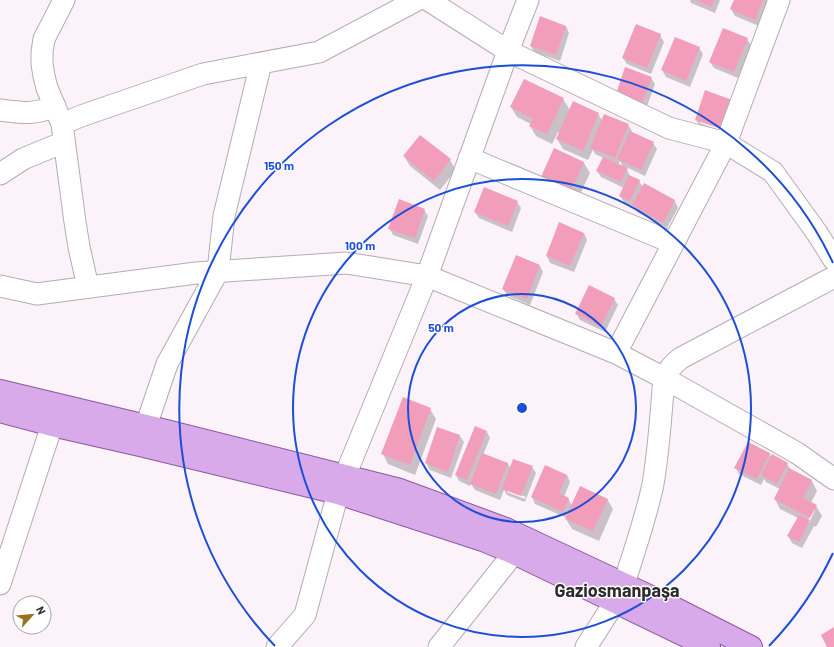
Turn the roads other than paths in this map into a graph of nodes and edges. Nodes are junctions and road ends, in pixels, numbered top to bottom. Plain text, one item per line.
1 (64, 0) edge
2 (417, 0) edge
3 (428, 0) edge
4 (528, 0) edge
5 (779, 0) edge
6 (508, 51) junction
7 (260, 63) junction
8 (0, 110) edge
9 (61, 124) junction
10 (726, 142) junction
11 (469, 158) junction
12 (0, 174) edge
13 (673, 243) junction
14 (834, 260) edge
15 (218, 271) junction
16 (427, 276) junction
17 (834, 277) edge
18 (0, 286) edge
19 (88, 287) junction
20 (616, 353) junction
21 (664, 378) junction
22 (0, 391) edge
23 (0, 412) edge
24 (52, 425) junction
25 (146, 426) junction
26 (834, 479) edge
27 (341, 484) junction
28 (514, 553) junction
29 (0, 584) edge
30 (620, 593) junction
31 (277, 647) edge
32 (439, 647) edge
33 (586, 647) edge
34 (709, 647) edge
35 (751, 647) edge

1 - 9 street
2 - 7 street
3 - 6 street
4 - 6 street
5 - 10 street
6 - 10 street
6 - 11 street
7 - 9 street
7 - 15 street
8 - 9 street
9 - 12 street
9 - 19 street
10 - 13 street
10 - 14 street
11 - 13 street
11 - 16 street
13 - 20 street
15 - 16 street
15 - 19 street
15 - 25 street
16 - 20 street
16 - 27 street
17 - 21 street
18 - 19 street
20 - 21 street
21 - 26 street
21 - 30 street
22 - 25 main road
23 - 24 main road
24 - 27 main road
24 - 29 street
25 - 27 main road
27 - 28 main road
27 - 30 main road
27 - 31 street
28 - 30 main road
28 - 32 street
30 - 33 street
30 - 34 main road
30 - 35 main road

